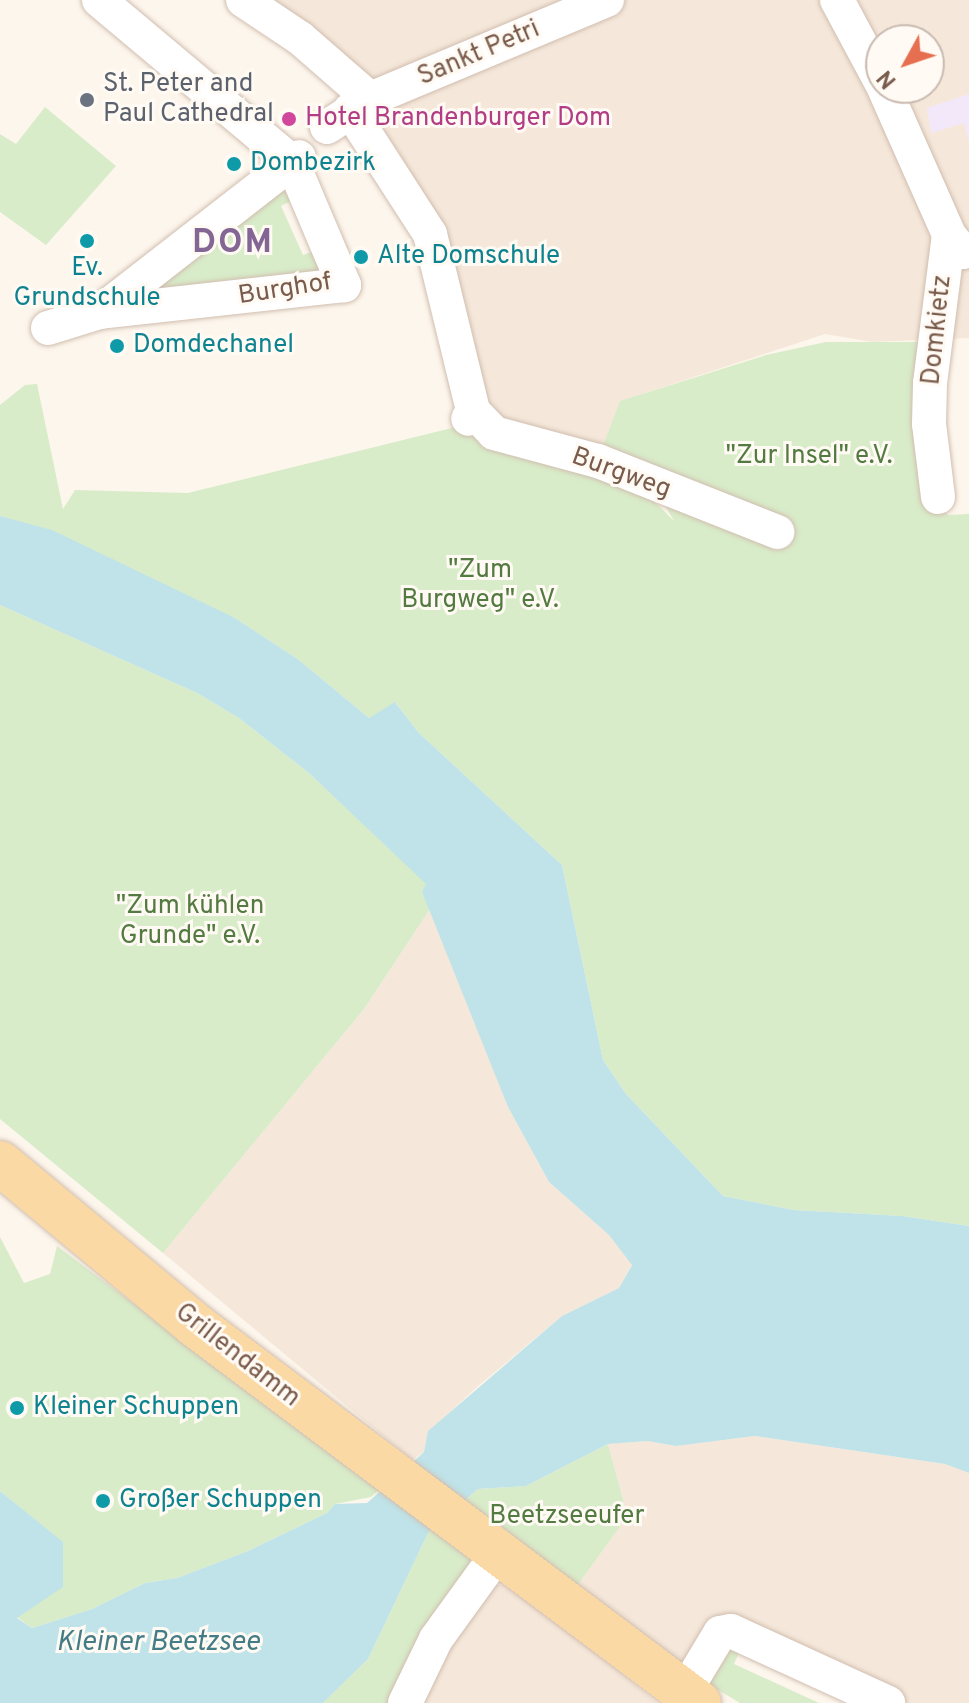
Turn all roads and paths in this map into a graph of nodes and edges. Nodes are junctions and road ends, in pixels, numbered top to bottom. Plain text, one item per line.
1 (99, 0) edge
2 (243, 0) edge
3 (607, 0) edge
4 (837, 0) edge
5 (140, 12) edge
6 (865, 52) edge
7 (892, 104) edge
8 (349, 112) junction
9 (295, 159) junction
10 (959, 247) edge
11 (100, 312) junction
12 (48, 328) dead end
13 (938, 497) dead end
14 (777, 532) dead end
15 (0, 1163) edge
16 (491, 1545) junction
17 (692, 1698) edge
18 (405, 1703) edge
19 (888, 1703) edge

1 - 5 street, Burghof
2 - 8 street, Burgweg
3 - 8 street, Sankt Petri
4 - 6 street
5 - 9 street, Burghof
7 - 10 street, Domkietz
8 - 14 street, Burgweg
9 - 11 street, Burghof
9 - 11 street, Burghof
10 - 13 street, Domkietz
11 - 12 street, Burghof
15 - 16 main road, Grillendamm
16 - 17 main road, Grillendamm
16 - 18 street
17 - 19 street

